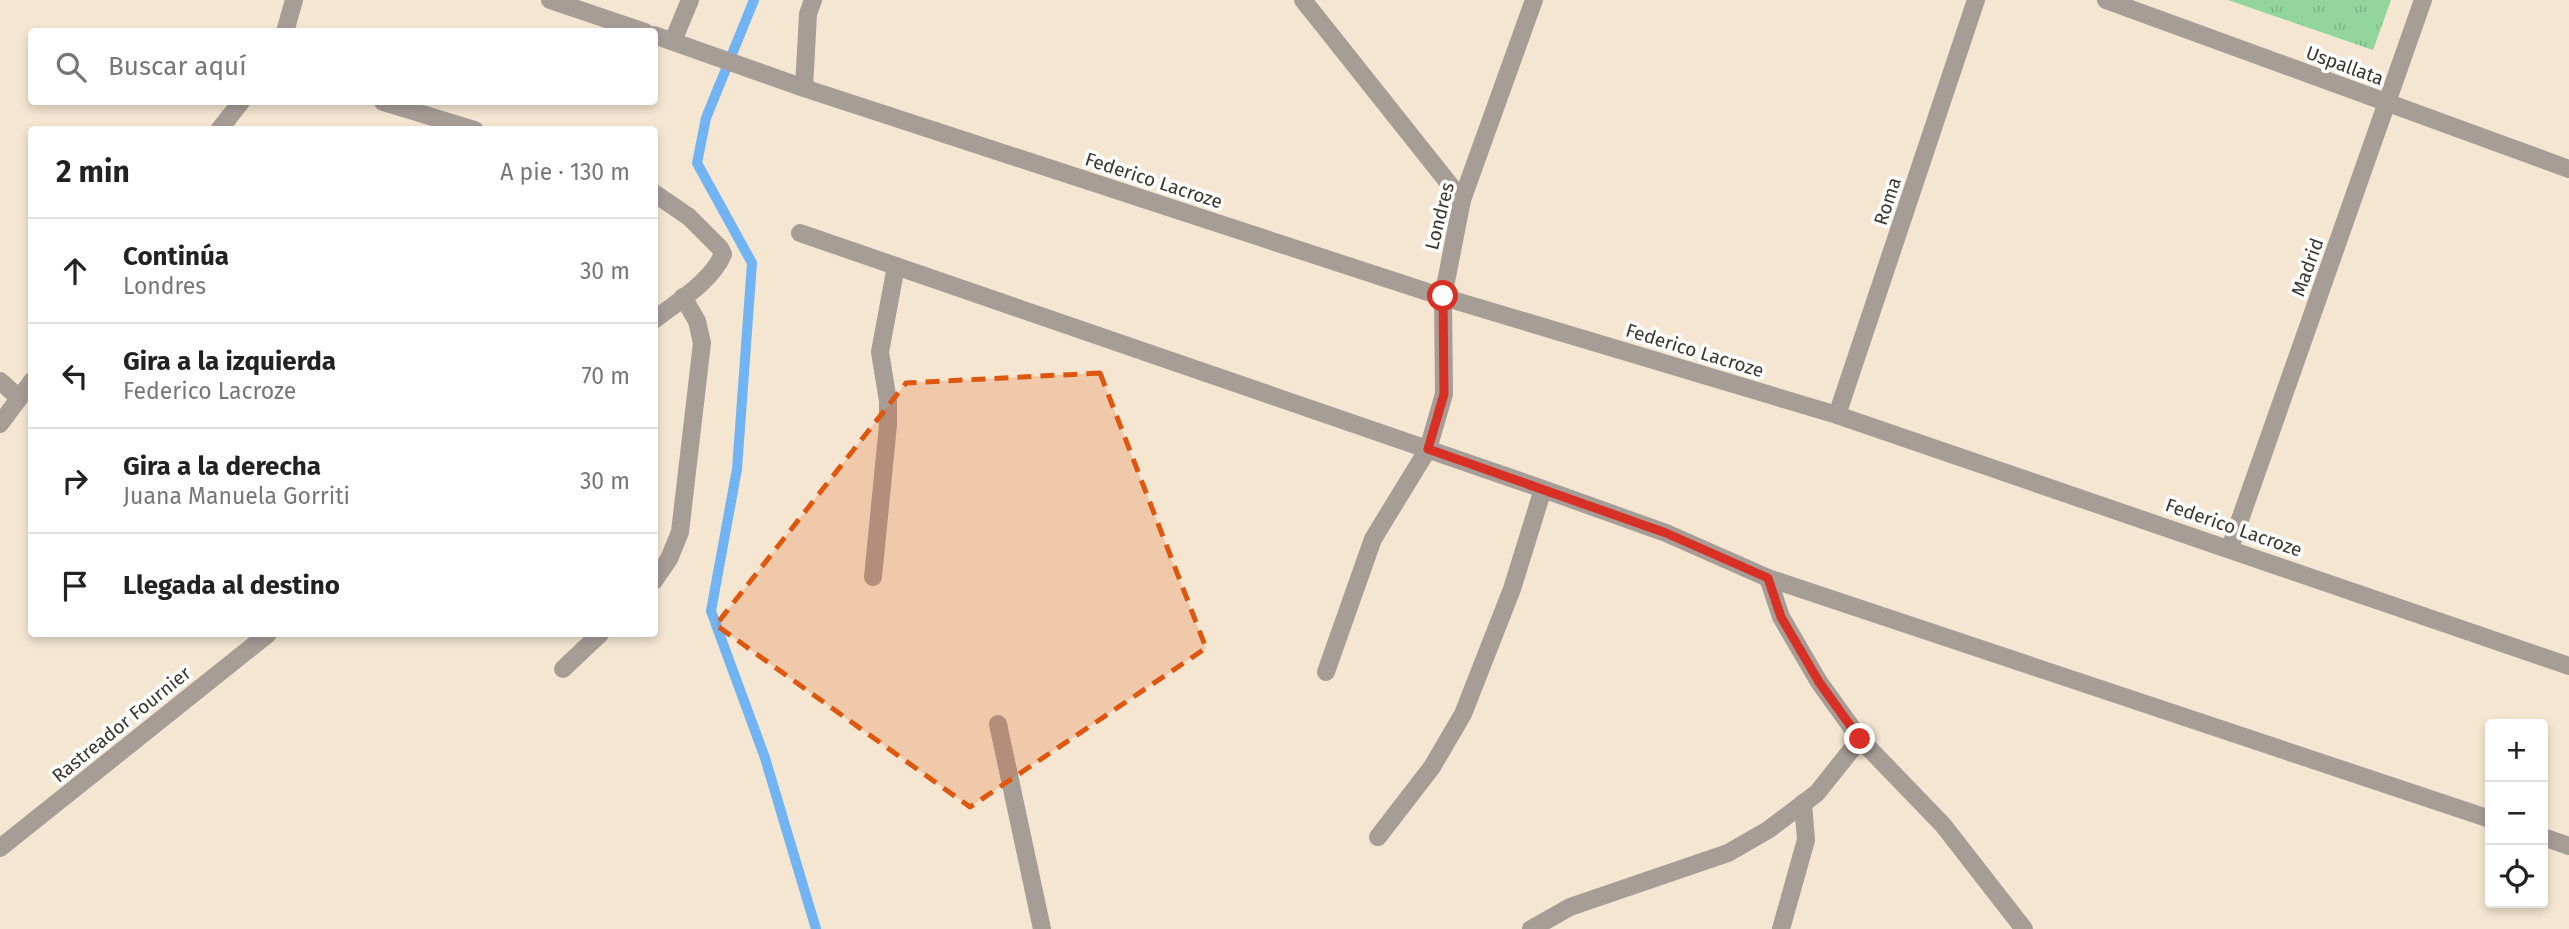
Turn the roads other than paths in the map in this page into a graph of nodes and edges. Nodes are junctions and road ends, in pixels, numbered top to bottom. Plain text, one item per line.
1 (294, 0) edge
2 (550, 0) edge
3 (690, 0) edge
4 (813, 0) edge
5 (1303, 0) edge
6 (1534, 0) edge
7 (1976, 0) edge
8 (2106, 0) edge
9 (2423, 0) edge
10 (286, 28) edge
11 (633, 28) edge
12 (658, 36) edge
13 (673, 41) junction
14 (796, 85) junction
15 (2388, 103) junction
16 (239, 105) edge
17 (393, 105) edge
18 (222, 126) edge
19 (462, 126) edge
20 (2569, 169) edge
21 (658, 196) edge
22 (1462, 200) junction
23 (800, 233) dead end
24 (896, 266) junction
25 (683, 296) junction
26 (1443, 296) junction
27 (658, 317) edge
28 (0, 381) edge
29 (28, 386) edge
30 (19, 398) junction
31 (1837, 415) junction
32 (0, 424) edge
33 (1428, 449) junction
34 (1543, 489) junction
35 (2230, 548) junction
36 (658, 575) edge
37 (873, 578) dead end
38 (1768, 578) junction
39 (264, 637) edge
40 (597, 637) edge
41 (2569, 666) edge
42 (564, 668) dead end
43 (1326, 672) dead end
44 (998, 724) dead end
45 (1860, 739) junction
46 (1803, 803) junction
47 (2485, 818) edge
48 (1378, 837) dead end
49 (2548, 839) edge
50 (2569, 846) edge
51 (0, 848) edge
52 (1042, 929) edge
53 (1531, 929) edge
54 (1781, 929) edge
55 (2024, 929) edge

1 - 10 street
2 - 11 street
3 - 13 street
4 - 14 street
5 - 22 street
6 - 22 street, Londres
7 - 31 street, Roma
8 - 15 street, Uspallata
9 - 15 street, Madrid
12 - 13 street, Federico Lacroze
13 - 14 street, Federico Lacroze
14 - 26 street, Federico Lacroze
15 - 20 street, Uspallata
15 - 35 street, Madrid
16 - 18 street
17 - 19 street
21 - 25 street
22 - 26 street, Londres
23 - 24 street
24 - 33 street
24 - 37 street
25 - 27 street
25 - 36 street
26 - 31 street, Federico Lacroze
26 - 33 street, Londres
28 - 30 street
29 - 30 street
30 - 32 street
31 - 35 street, Federico Lacroze
33 - 34 street
33 - 43 street, Londres
34 - 38 street
34 - 48 street
35 - 41 street, Federico Lacroze
38 - 45 street
38 - 47 street
39 - 51 street, Rastreador Fournier
40 - 42 street
44 - 52 street
45 - 46 street
45 - 55 street
46 - 53 street
46 - 54 street
49 - 50 street

